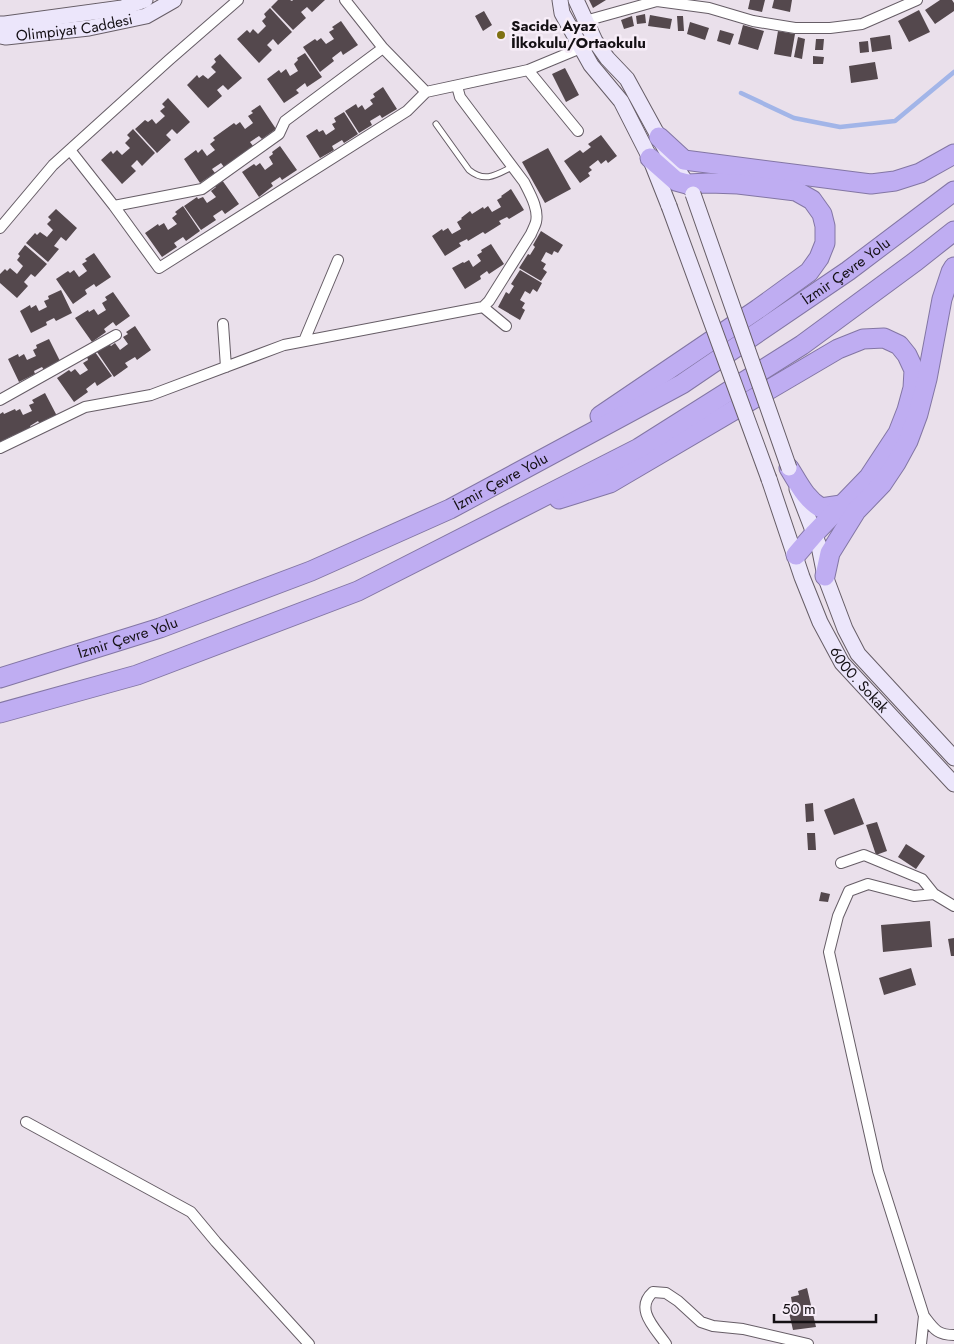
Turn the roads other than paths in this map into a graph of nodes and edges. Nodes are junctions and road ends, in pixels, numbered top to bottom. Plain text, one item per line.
1 (145, 0) edge
2 (174, 0) edge
3 (238, 0) edge
4 (345, 0) edge
5 (560, 0) edge
6 (576, 0) edge
7 (917, 0) edge
8 (585, 21) junction
9 (0, 24) edge
10 (0, 36) edge
11 (383, 48) junction
12 (581, 48) junction
13 (528, 70) junction
14 (457, 86) junction
15 (426, 92) junction
16 (436, 124) dead end
17 (578, 131) dead end
18 (659, 137) junction
19 (70, 150) junction
20 (954, 154) edge
21 (650, 158) junction
22 (700, 163) junction
23 (513, 167) junction
24 (684, 183) junction
25 (954, 191) edge
26 (114, 206) junction
27 (669, 206) junction
28 (0, 228) edge
29 (954, 231) edge
30 (338, 260) dead end
31 (954, 267) edge
32 (483, 307) junction
33 (223, 324) dead end
34 (506, 326) dead end
35 (116, 335) dead end
36 (304, 341) junction
37 (226, 366) junction
38 (0, 400) edge
39 (0, 448) edge
40 (789, 468) junction
41 (494, 486) junction
42 (849, 508) junction
43 (508, 515) junction
44 (817, 540) junction
45 (796, 555) junction
46 (825, 576) junction
47 (0, 678) edge
48 (0, 713) edge
49 (954, 758) edge
50 (954, 784) edge
51 (841, 863) dead end
52 (934, 894) junction
53 (954, 906) edge
54 (26, 1122) dead end
55 (924, 1316) junction
56 (954, 1335) edge
57 (309, 1344) edge
58 (666, 1344) edge
59 (808, 1344) edge
60 (921, 1344) edge

1 - 9 main road, Olimpiyat Caddesi
2 - 10 main road, Olimpiyat Caddesi
3 - 19 street
4 - 11 street
5 - 12 main road, 6000. Sokak
6 - 8 main road, 6000. Sokak
7 - 8 street
8 - 18 main road, 6000. Sokak
11 - 15 street
11 - 26 street
12 - 13 street
12 - 21 main road, 6000. Sokak
13 - 14 street
13 - 17 street
14 - 15 street
14 - 23 street
15 - 26 street
16 - 23 lane
18 - 22 highway
18 - 24 main road, 6000. Sokak
19 - 26 street
19 - 28 street
20 - 22 highway
21 - 24 highway
21 - 27 main road, 6000. Sokak
22 - 24 highway
23 - 32 street
24 - 27 highway
24 - 40 main road, 6000. Sokak, bridge
24 - 41 highway
25 - 41 highway, İzmir Çevre Yolu
27 - 45 main road, 6000. Sokak, bridge
29 - 43 highway, İzmir Çevre Yolu
30 - 36 street
31 - 42 highway
32 - 34 street
32 - 36 street
33 - 37 street
35 - 38 street
36 - 37 street
37 - 39 street
40 - 42 highway
40 - 44 main road, 6000. Sokak
41 - 47 highway, İzmir Çevre Yolu
42 - 43 highway
42 - 44 highway
42 - 46 highway
43 - 48 highway, İzmir Çevre Yolu
44 - 45 highway
44 - 46 main road, 6000. Sokak
45 - 50 main road, 6000. Sokak
46 - 49 main road, 6000. Sokak
51 - 52 street
52 - 53 street
52 - 55 street
54 - 57 street
55 - 56 street
55 - 60 street
58 - 59 street

